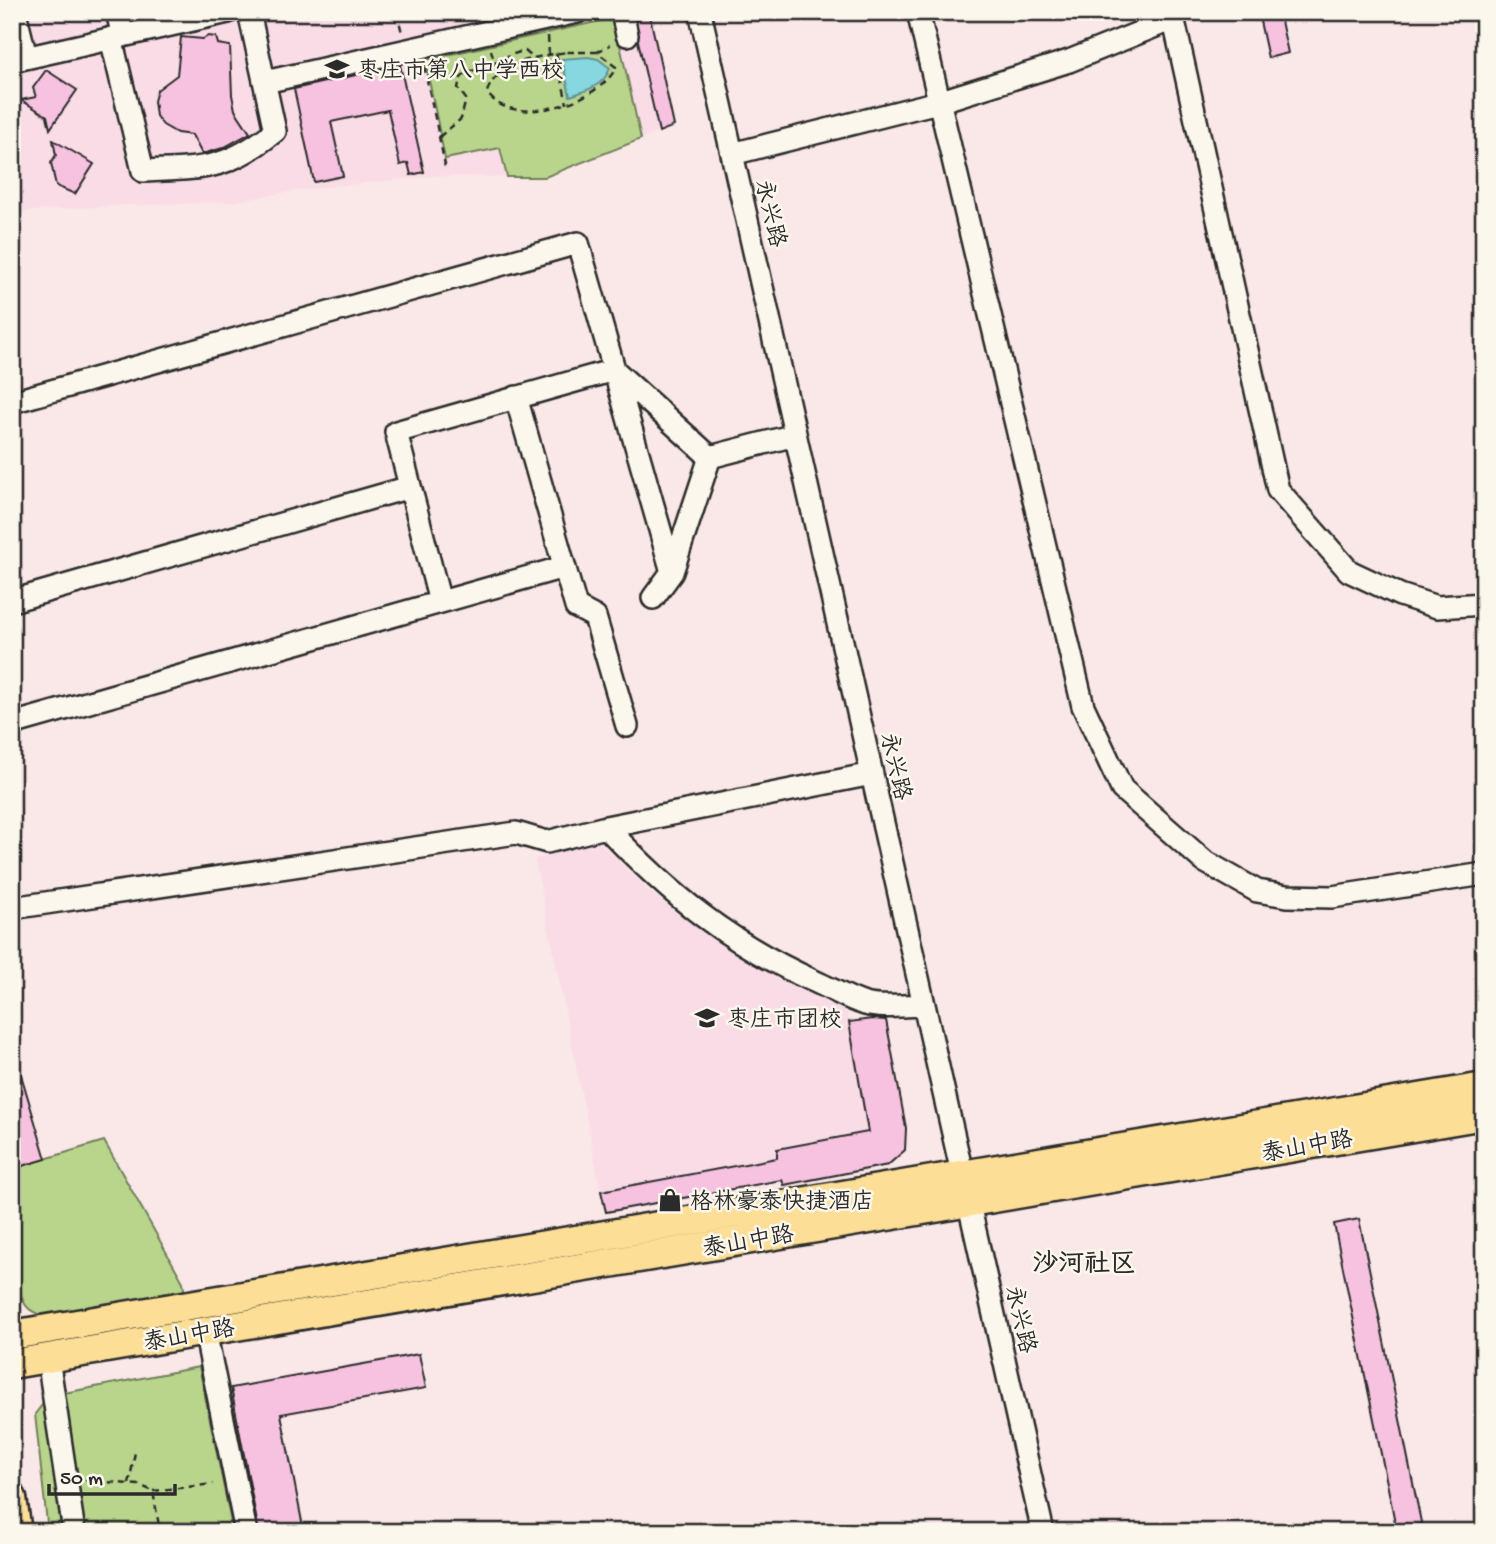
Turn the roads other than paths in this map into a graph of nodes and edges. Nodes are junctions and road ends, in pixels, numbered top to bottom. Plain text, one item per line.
1 (15, 12) edge
2 (117, 12) edge
3 (228, 12) edge
4 (249, 12) edge
5 (577, 12) edge
6 (622, 12) edge
7 (700, 12) edge
8 (918, 12) edge
9 (1172, 16) edge
10 (627, 35) dead end
11 (117, 37) junction
12 (19, 59) edge
13 (265, 82) junction
14 (938, 102) junction
15 (732, 154) junction
16 (614, 370) junction
17 (516, 397) junction
18 (12, 402) edge
19 (795, 435) junction
20 (710, 457) junction
21 (410, 487) junction
22 (564, 567) junction
23 (672, 572) junction
24 (653, 598) dead end
25 (12, 601) edge
26 (440, 603) junction
27 (1484, 604) edge
28 (12, 724) edge
29 (627, 726) dead end
30 (872, 774) junction
31 (606, 827) junction
32 (1484, 874) edge
33 (12, 908) edge
34 (924, 1005) junction
35 (1484, 1087) edge
36 (1484, 1115) edge
37 (963, 1175) junction
38 (970, 1202) junction
39 (205, 1331) junction
40 (12, 1335) edge
41 (48, 1358) junction
42 (12, 1364) edge
43 (12, 1498) edge
44 (17, 1532) edge
45 (74, 1532) edge
46 (246, 1532) edge
47 (1043, 1532) edge

1 - 12 street
2 - 11 street
3 - 11 street
4 - 13 street
5 - 13 street
6 - 10 street
7 - 15 street, 永兴路
8 - 14 street
9 - 14 street
9 - 27 street
11 - 12 street
11 - 13 street
14 - 15 street
14 - 32 street
15 - 19 street, 永兴路
16 - 17 street
16 - 18 street
16 - 20 street
16 - 23 street
17 - 21 street
17 - 22 street
19 - 20 street
19 - 30 street, 永兴路
20 - 23 street
21 - 25 street
21 - 26 street
22 - 26 street
22 - 29 street
23 - 24 street
26 - 28 street
30 - 31 street
30 - 34 street, 永兴路
31 - 33 street
31 - 34 street
34 - 37 street, 永兴路
35 - 37 main road, 泰山中路
36 - 38 main road, 泰山中路
37 - 38 street, 永兴路
37 - 40 main road, 泰山中路
38 - 39 main road, 泰山中路
38 - 47 street, 永兴路
39 - 41 main road, 泰山中路
39 - 46 street
41 - 42 main road, 泰山中路
41 - 45 street
43 - 44 main road

